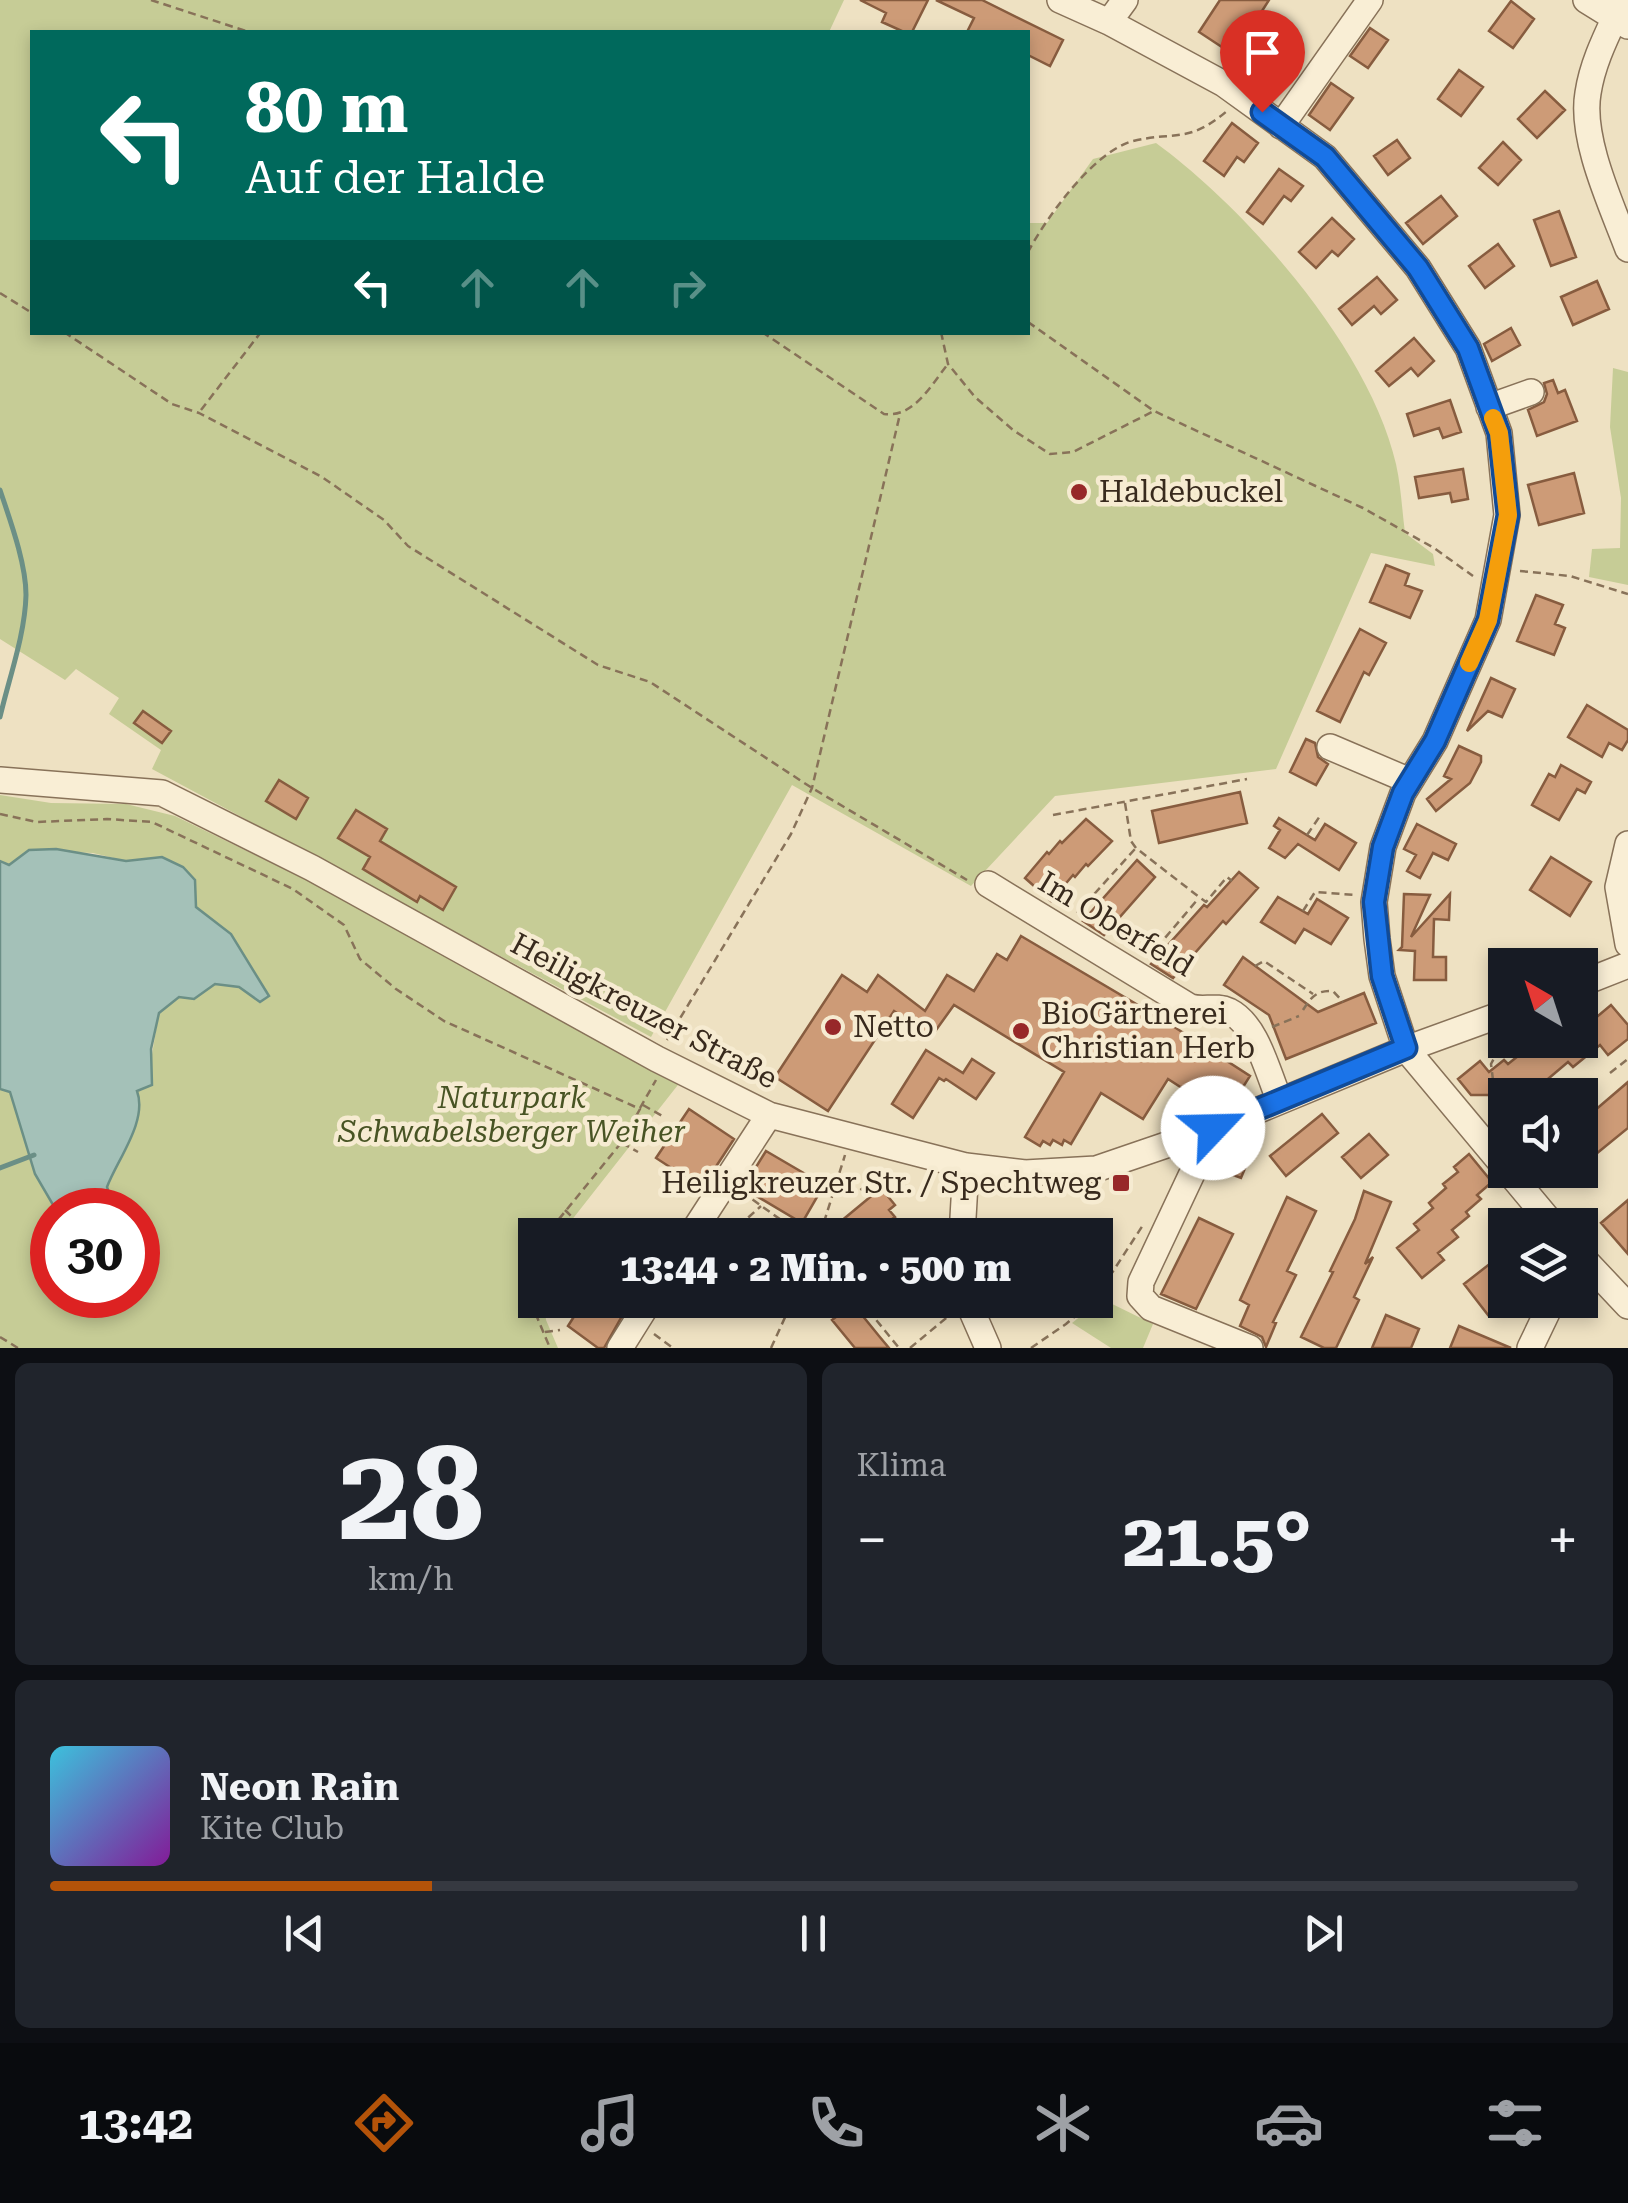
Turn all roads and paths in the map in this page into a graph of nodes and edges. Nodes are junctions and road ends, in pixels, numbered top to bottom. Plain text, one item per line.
1 (151, 0) edge
2 (1060, 0) edge
3 (1124, 0) edge
4 (1370, 0) edge
5 (1586, 0) edge
6 (1622, 15) edge
7 (1109, 22) junction
8 (244, 30) edge
9 (1242, 97) junction
10 (1282, 126) junction
11 (1030, 249) edge
12 (1628, 249) edge
13 (0, 293) edge
14 (30, 312) edge
15 (1030, 323) edge
16 (68, 335) edge
17 (259, 335) edge
18 (766, 335) edge
19 (943, 335) edge
20 (948, 364) junction
21 (1531, 392) dead end
22 (1490, 407) junction
23 (1154, 411) junction
24 (199, 413) junction
25 (900, 414) junction
26 (1496, 575) junction
27 (1628, 594) edge
28 (1330, 747) dead end
29 (1246, 779) dead end
30 (0, 780) edge
31 (1410, 781) junction
32 (812, 788) junction
33 (1125, 801) junction
34 (0, 814) edge
35 (1052, 814) dead end
36 (1320, 816) dead end
37 (1307, 834) dead end
38 (1628, 844) edge
39 (1136, 848) junction
40 (1232, 880) dead end
41 (988, 884) joint
42 (1375, 896) junction
43 (1198, 898) junction
44 (1302, 911) dead end
45 (1062, 930) junction
46 (1628, 944) edge
47 (1139, 957) dead end
48 (1628, 965) edge
49 (1255, 966) dead end
50 (1598, 977) edge
51 (1314, 994) junction
52 (1343, 1002) dead end
53 (1303, 1010) dead end
54 (1299, 1016) dead end
55 (1488, 1020) edge
56 (1252, 1034) junction
57 (1406, 1048) junction
58 (665, 1054) junction
59 (1628, 1058) edge
60 (1610, 1073) dead end
61 (1278, 1099) junction
62 (641, 1107) junction
63 (770, 1115) junction
64 (664, 1117) dead end
65 (1213, 1128) junction
66 (849, 1138) junction
67 (621, 1143) junction
68 (902, 1151) junction
69 (638, 1152) dead end
70 (966, 1166) junction
71 (726, 1181) junction
72 (836, 1187) junction
73 (762, 1205) junction
74 (1539, 1208) edge
75 (565, 1210) junction
76 (559, 1218) edge
77 (573, 1218) edge
78 (702, 1218) edge
79 (748, 1218) edge
80 (779, 1218) edge
81 (826, 1218) edge
82 (963, 1218) edge
83 (1598, 1275) edge
84 (1628, 1306) edge
85 (537, 1318) edge
86 (639, 1318) edge
87 (784, 1318) edge
88 (875, 1318) edge
89 (946, 1318) edge
90 (975, 1318) edge
91 (1073, 1318) edge
92 (1544, 1318) edge
93 (560, 1330) dead end
94 (544, 1332) junction
95 (0, 1337) edge
96 (18, 1348) edge
97 (550, 1348) edge
98 (620, 1348) edge
99 (771, 1348) edge
100 (899, 1348) edge
101 (910, 1348) edge
102 (988, 1348) edge
103 (1031, 1348) edge
104 (1250, 1348) edge
105 (1530, 1348) edge

1 - 8 path
2 - 7 street
3 - 7 street
4 - 10 street
5 - 6 street
6 - 12 street
7 - 9 street
9 - 10 street
9 - 11 path
10 - 22 street
13 - 14 path
15 - 23 path
16 - 24 path
17 - 24 path
18 - 25 path
19 - 20 path
20 - 23 path
20 - 25 path
21 - 22 street
22 - 26 street
23 - 26 path
24 - 32 path
25 - 32 path
26 - 27 path
26 - 31 street
28 - 31 street
29 - 33 path
30 - 58 street, Heiligkreuzer Straße
31 - 42 street
32 - 41 path
32 - 58 path
33 - 35 path
33 - 39 path
34 - 62 path
36 - 37 path
38 - 46 street
39 - 43 path
39 - 45 path
40 - 43 path
41 - 45 street, Im Oberfeld
42 - 44 path
42 - 57 street
43 - 47 path
45 - 56 street, Im Oberfeld
48 - 50 street
49 - 51 path
51 - 52 path
51 - 53 path
54 - 56 path
55 - 57 street, Heiligkreuzer Straße
56 - 61 street
57 - 61 street, Heiligkreuzer Straße
57 - 74 street
58 - 62 path
58 - 63 street, Heiligkreuzer Straße
59 - 60 path
61 - 65 street, Heiligkreuzer Straße
62 - 64 path
62 - 67 path
63 - 66 street, Heiligkreuzer Straße
63 - 71 street
65 - 70 street, Heiligkreuzer Straße
65 - 104 street
66 - 68 street, Heiligkreuzer Straße
66 - 72 path
67 - 69 path
67 - 75 path
68 - 70 street, Heiligkreuzer Straße
68 - 72 path
70 - 82 street
71 - 73 path
71 - 78 street
72 - 81 path
73 - 79 path
73 - 80 path
75 - 76 path
75 - 77 path
83 - 84 street
85 - 94 path
86 - 98 street
87 - 99 path
88 - 100 path
89 - 101 path
90 - 102 street
91 - 103 path
92 - 105 street
93 - 94 path
94 - 97 path
95 - 96 path

